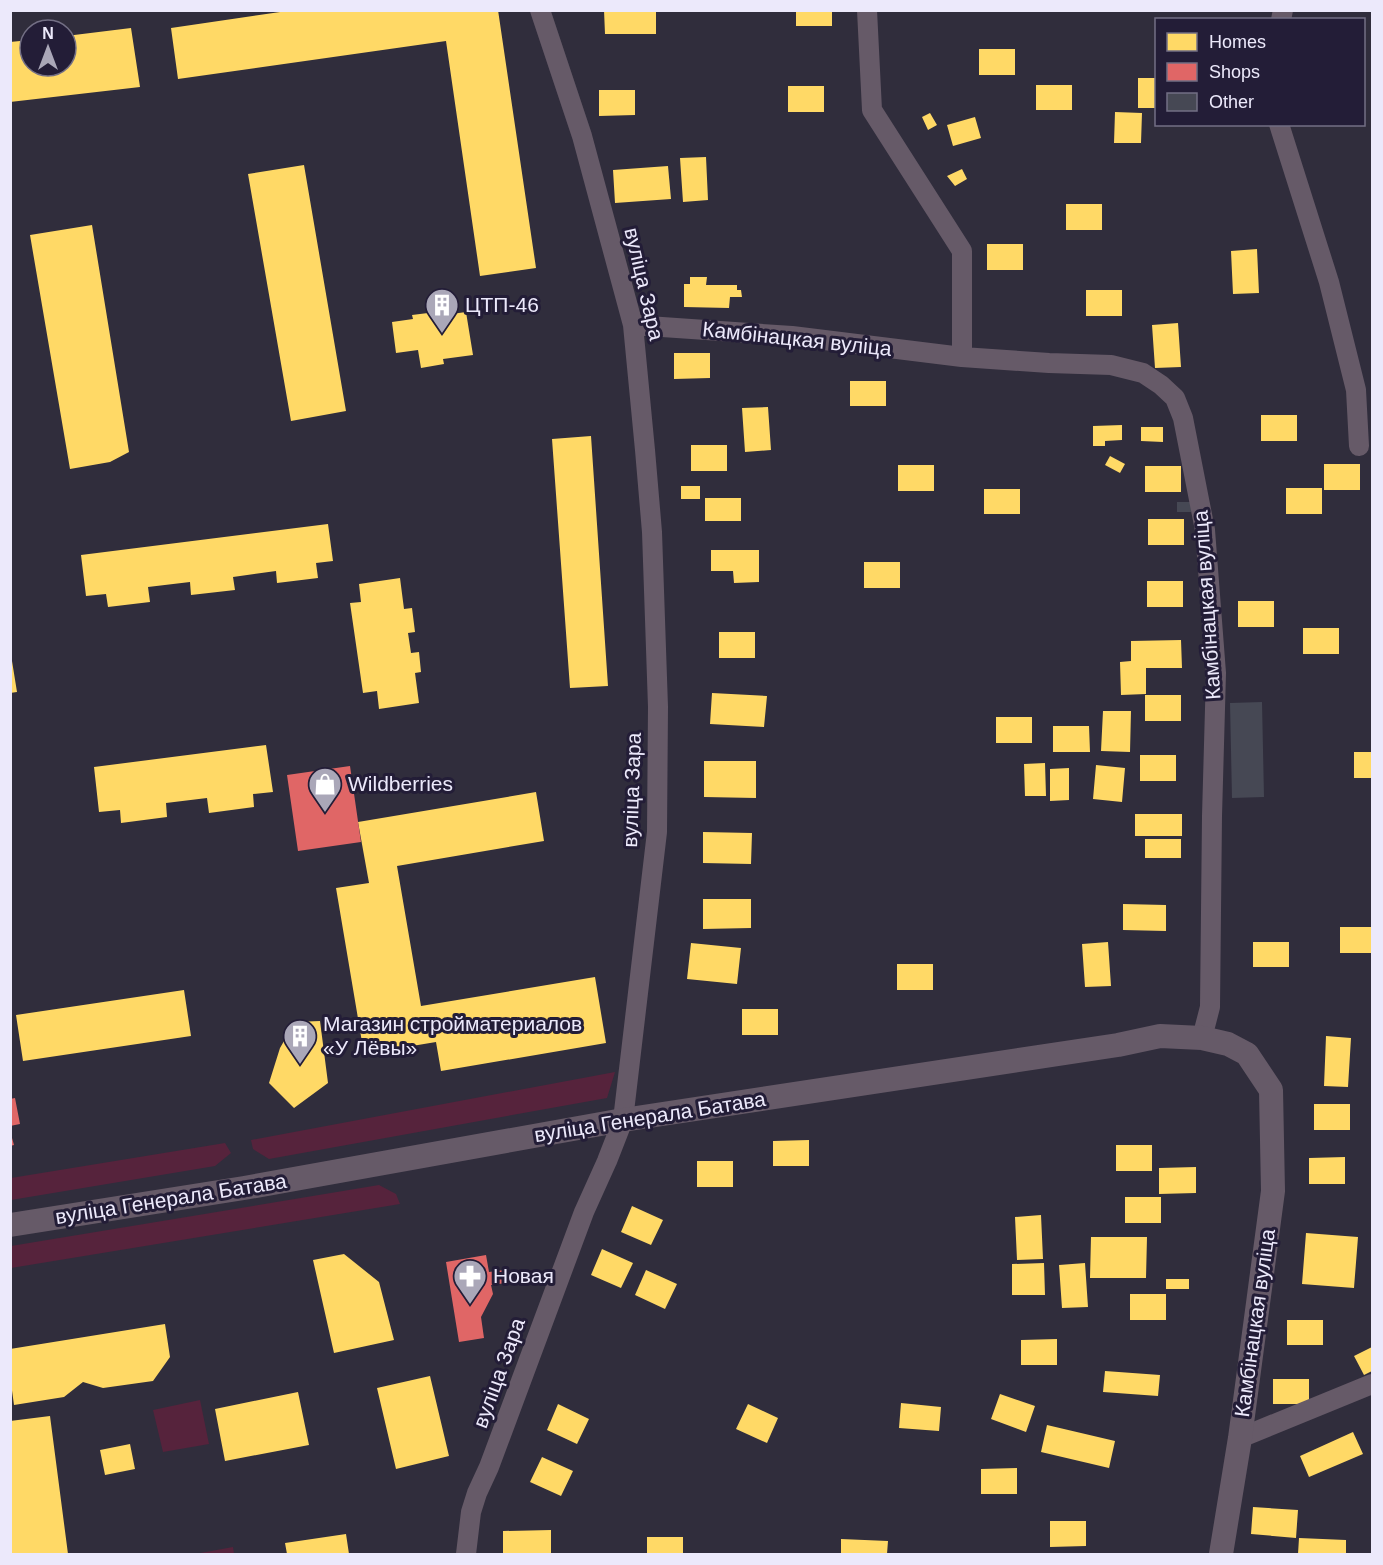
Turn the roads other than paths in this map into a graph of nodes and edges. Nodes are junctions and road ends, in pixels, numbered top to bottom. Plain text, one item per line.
1 (540, 10) edge
2 (867, 10) edge
3 (1281, 126) edge
4 (633, 325) junction
5 (962, 357) junction
6 (1359, 446) dead end
7 (1202, 1038) junction
8 (1271, 1090) joint
9 (623, 1120) junction
10 (10, 1225) edge
11 (1372, 1384) edge
12 (1240, 1438) junction
13 (466, 1554) edge
14 (1221, 1554) edge

1 - 4 street, вуліца Зара
2 - 5 street
3 - 6 street
4 - 5 street, Камбінацкая вуліца
4 - 9 street, вуліца Зара
5 - 7 street, Камбінацкая вуліца
7 - 8 street, вуліца Генерала Батава
7 - 9 street, вуліца Генерала Батава
8 - 12 street, Камбінацкая вуліца
9 - 10 street, вуліца Генерала Батава
9 - 13 street, вуліца Зара
11 - 12 street
12 - 14 street, Камбінацкая вуліца

